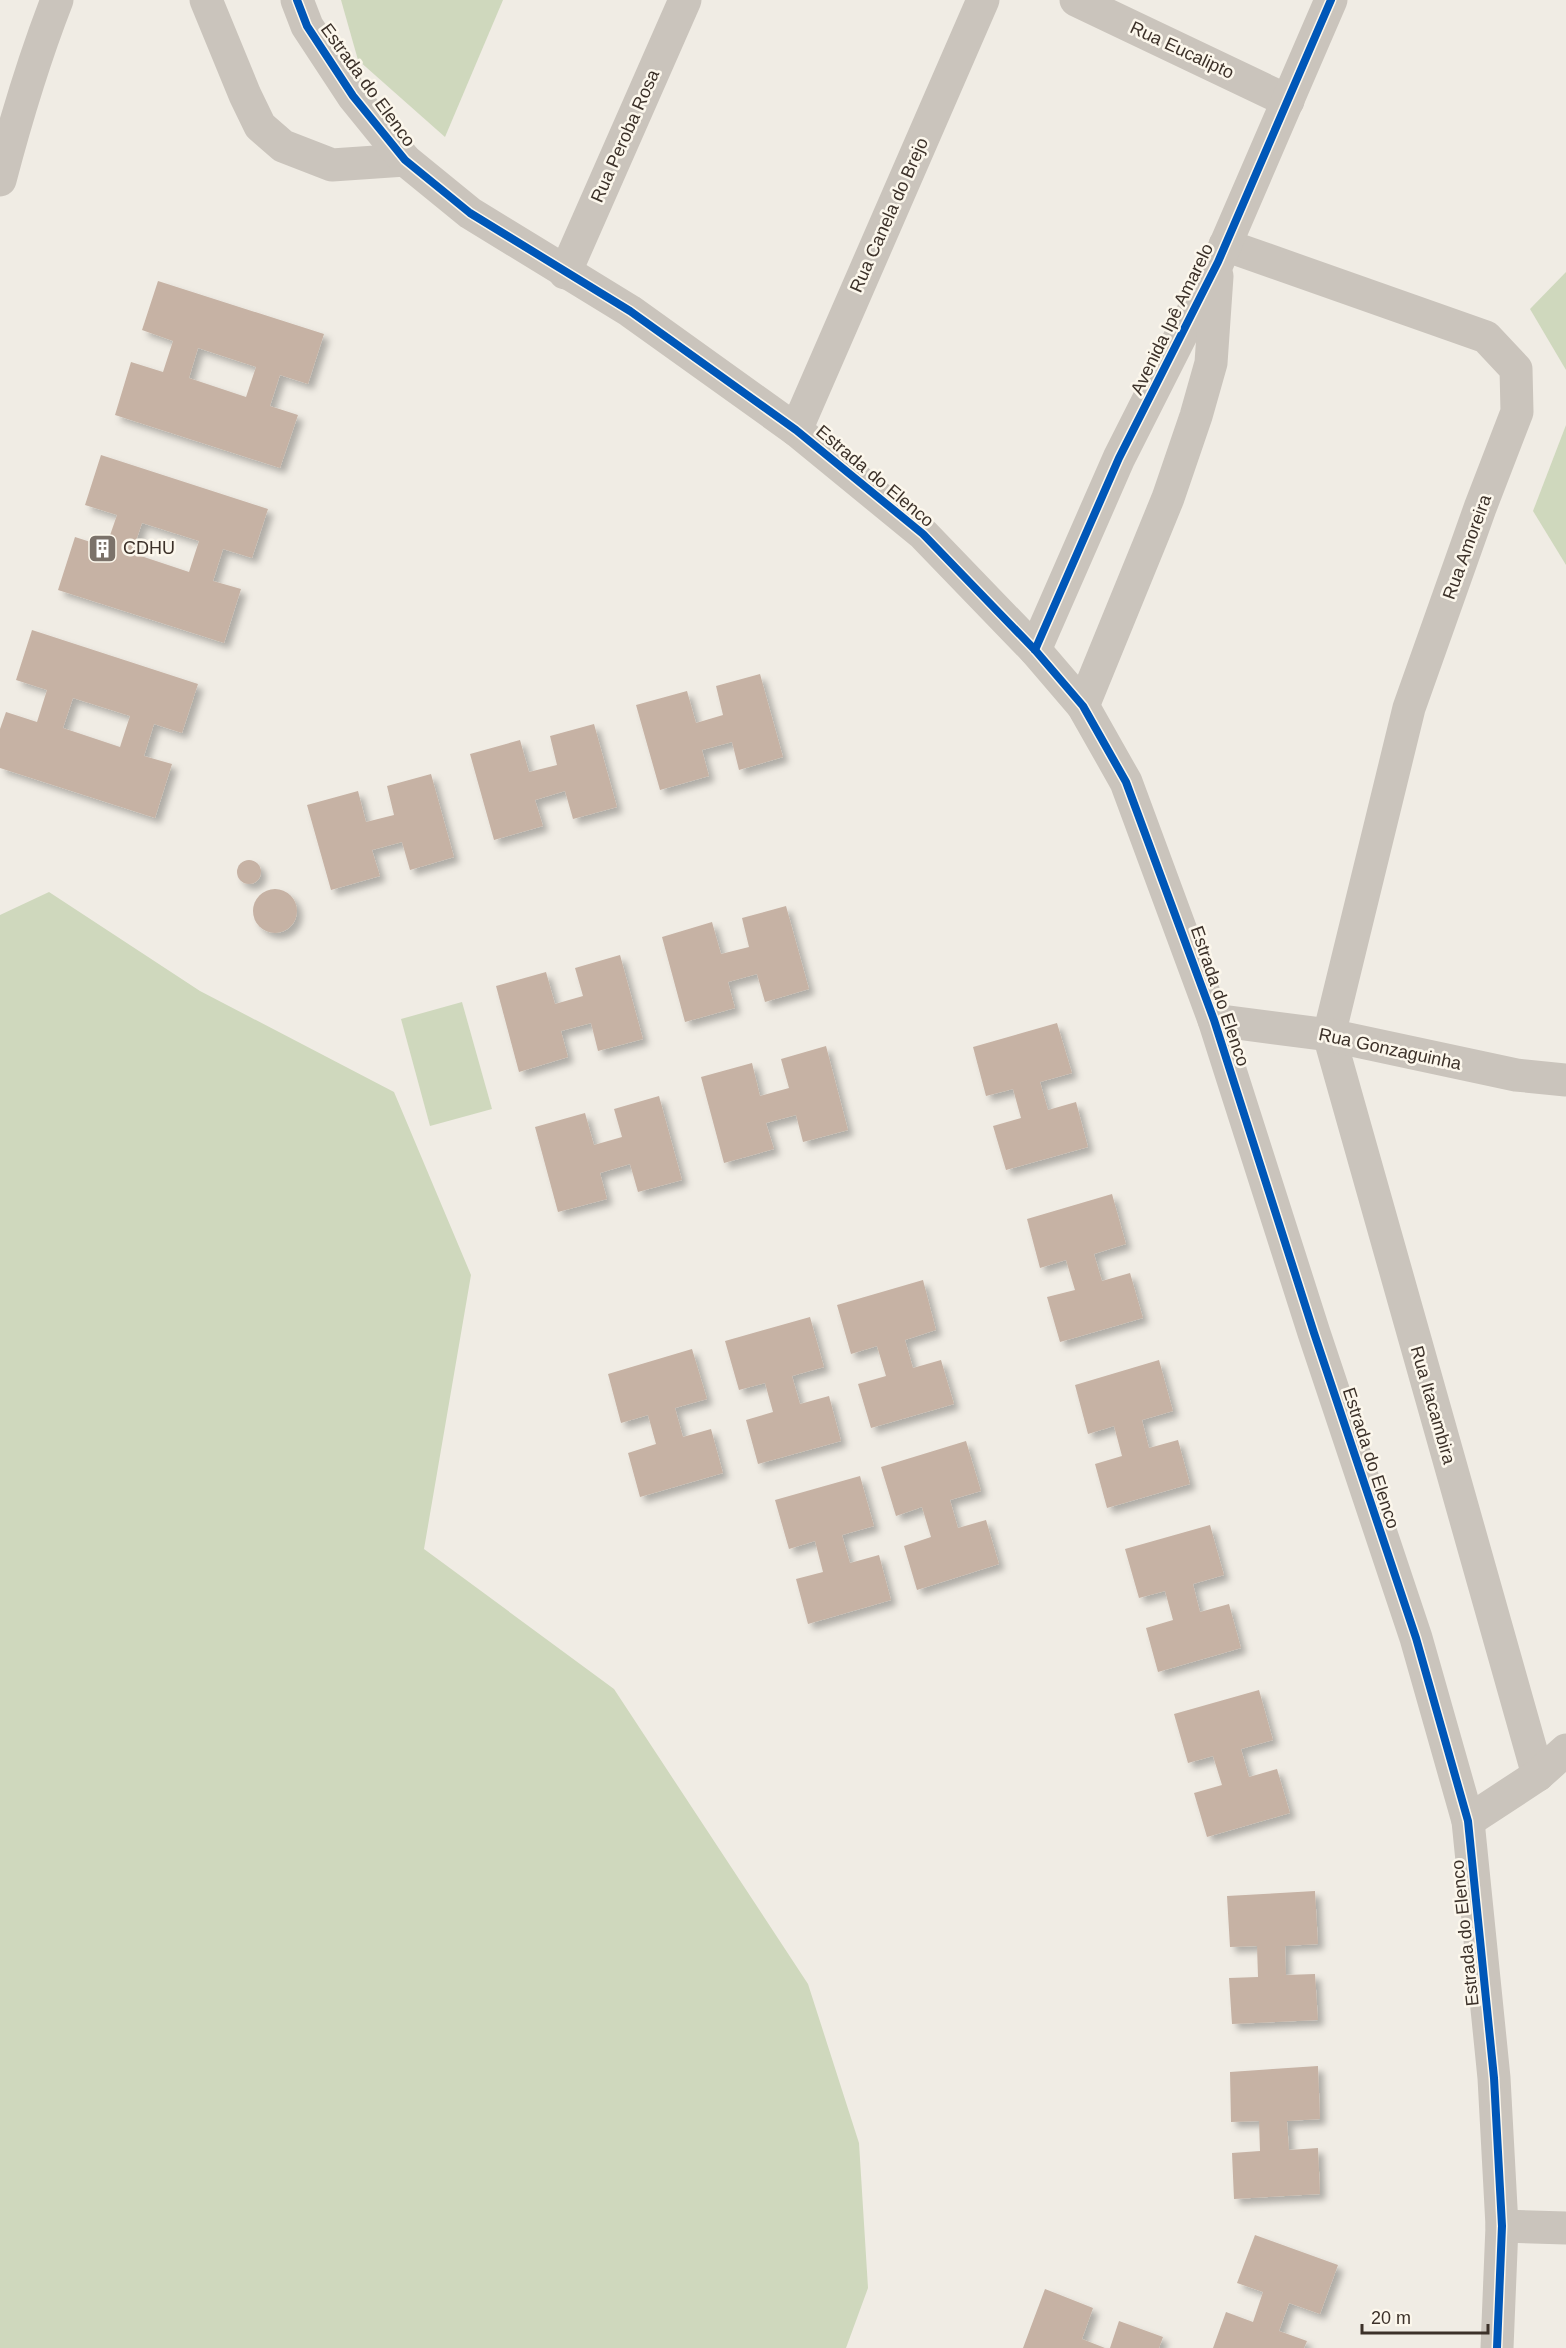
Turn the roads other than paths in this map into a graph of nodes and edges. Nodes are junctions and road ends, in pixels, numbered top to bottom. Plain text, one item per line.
1 (57, 0) edge
2 (206, 0) edge
3 (297, 0) edge
4 (685, 0) edge
5 (983, 0) edge
6 (1076, 0) edge
7 (1331, 0) edge
8 (1288, 101) junction
9 (405, 160) junction
10 (0, 180) edge
11 (1221, 254) junction
12 (565, 273) junction
13 (796, 430) junction
14 (1035, 650) junction
15 (1083, 706) junction
16 (1214, 1020) junction
17 (1329, 1035) junction
18 (1566, 1080) edge
19 (1566, 1750) edge
20 (1538, 1774) junction
21 (1468, 1821) junction
22 (1502, 2226) junction
23 (1566, 2228) edge
24 (1497, 2348) edge

1 - 10 street
2 - 9 street
3 - 9 street, Estrada do Elenco
4 - 12 street, Rua Peroba Rosa
5 - 13 street, Rua Canela do Brejo
6 - 8 street, Rua Eucalipto
7 - 8 street, Avenida Ipê Amarelo
8 - 11 street, Avenida Ipê Amarelo
9 - 12 street, Estrada do Elenco
11 - 14 street, Avenida Ipê Amarelo
11 - 15 street, Avenida Ipê Amarelo
11 - 17 street, Rua Amoreira
12 - 13 street, Estrada do Elenco
13 - 14 street, Estrada do Elenco
14 - 15 street, Estrada do Elenco
15 - 16 street, Estrada do Elenco
16 - 17 street, Rua Gonzaguinha
16 - 21 street, Estrada do Elenco
17 - 18 street, Rua Gonzaguinha
17 - 20 street, Rua Itacambira
19 - 20 street
20 - 21 street
21 - 22 street, Estrada do Elenco
22 - 23 street
22 - 24 street, Estrada do Elenco

